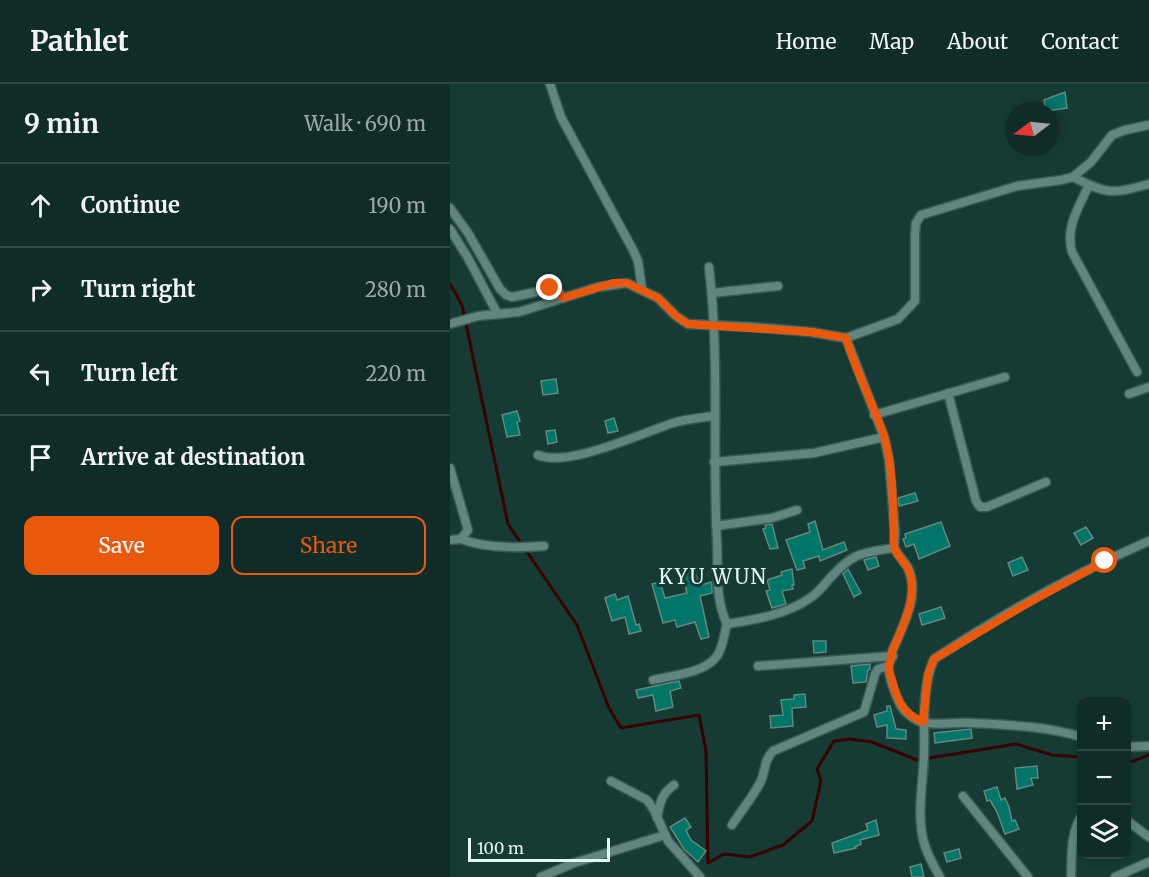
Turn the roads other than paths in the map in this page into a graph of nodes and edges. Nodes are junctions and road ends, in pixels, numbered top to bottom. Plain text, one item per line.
1 (550, 84) edge
2 (1149, 125) edge
3 (1073, 177) junction
4 (1149, 184) edge
5 (1089, 185) junction
6 (450, 208) edge
7 (450, 229) edge
8 (709, 267) dead end
9 (778, 286) dead end
10 (642, 289) junction
11 (712, 293) junction
12 (563, 298) junction
13 (496, 313) junction
14 (454, 323) edge
15 (714, 325) junction
16 (846, 338) junction
17 (1137, 372) dead end
18 (1005, 377) dead end
19 (1149, 387) edge
20 (948, 393) junction
21 (1129, 394) dead end
22 (874, 415) junction
23 (714, 416) junction
24 (884, 437) junction
25 (538, 455) dead end
26 (714, 462) junction
27 (450, 468) edge
28 (1046, 482) dead end
29 (797, 510) dead end
30 (716, 526) junction
31 (461, 539) junction
32 (450, 540) edge
33 (1149, 541) edge
34 (544, 546) dead end
35 (894, 548) junction
36 (727, 624) junction
37 (893, 656) junction
38 (758, 666) dead end
39 (888, 666) junction
40 (653, 680) dead end
41 (923, 722) junction
42 (1077, 735) edge
43 (1149, 746) edge
44 (1131, 748) edge
45 (611, 781) dead end
46 (674, 785) dead end
47 (963, 796) dead end
48 (657, 819) junction
49 (1077, 823) edge
50 (1131, 824) edge
51 (732, 825) dead end
52 (665, 835) junction
53 (1149, 837) edge
54 (1149, 862) edge
55 (541, 877) edge
56 (700, 877) edge
57 (940, 877) edge
58 (1028, 877) edge
59 (1071, 877) edge
60 (1115, 877) edge

1 - 10 street
2 - 3 street
3 - 5 street
3 - 16 street
4 - 5 street
5 - 17 street
6 - 12 street
7 - 13 street
8 - 11 street
9 - 11 street
10 - 12 street
10 - 15 street
11 - 15 street
12 - 13 street
13 - 14 street
15 - 16 street
15 - 23 street
16 - 22 street
18 - 20 street
19 - 21 street
20 - 22 street
20 - 28 street
22 - 24 street
23 - 25 street
23 - 26 street
24 - 26 street
24 - 35 street
26 - 30 street
27 - 31 street
29 - 30 street
30 - 36 street
31 - 32 street
31 - 34 street
33 - 41 street
35 - 36 street
35 - 37 street
36 - 40 street
37 - 38 street
37 - 39 street
39 - 41 street
39 - 51 street
41 - 42 street
41 - 57 street
43 - 44 street
45 - 48 street
46 - 48 street
47 - 58 street
48 - 52 street
49 - 59 street
50 - 53 street
52 - 55 street
52 - 56 street
54 - 60 street

